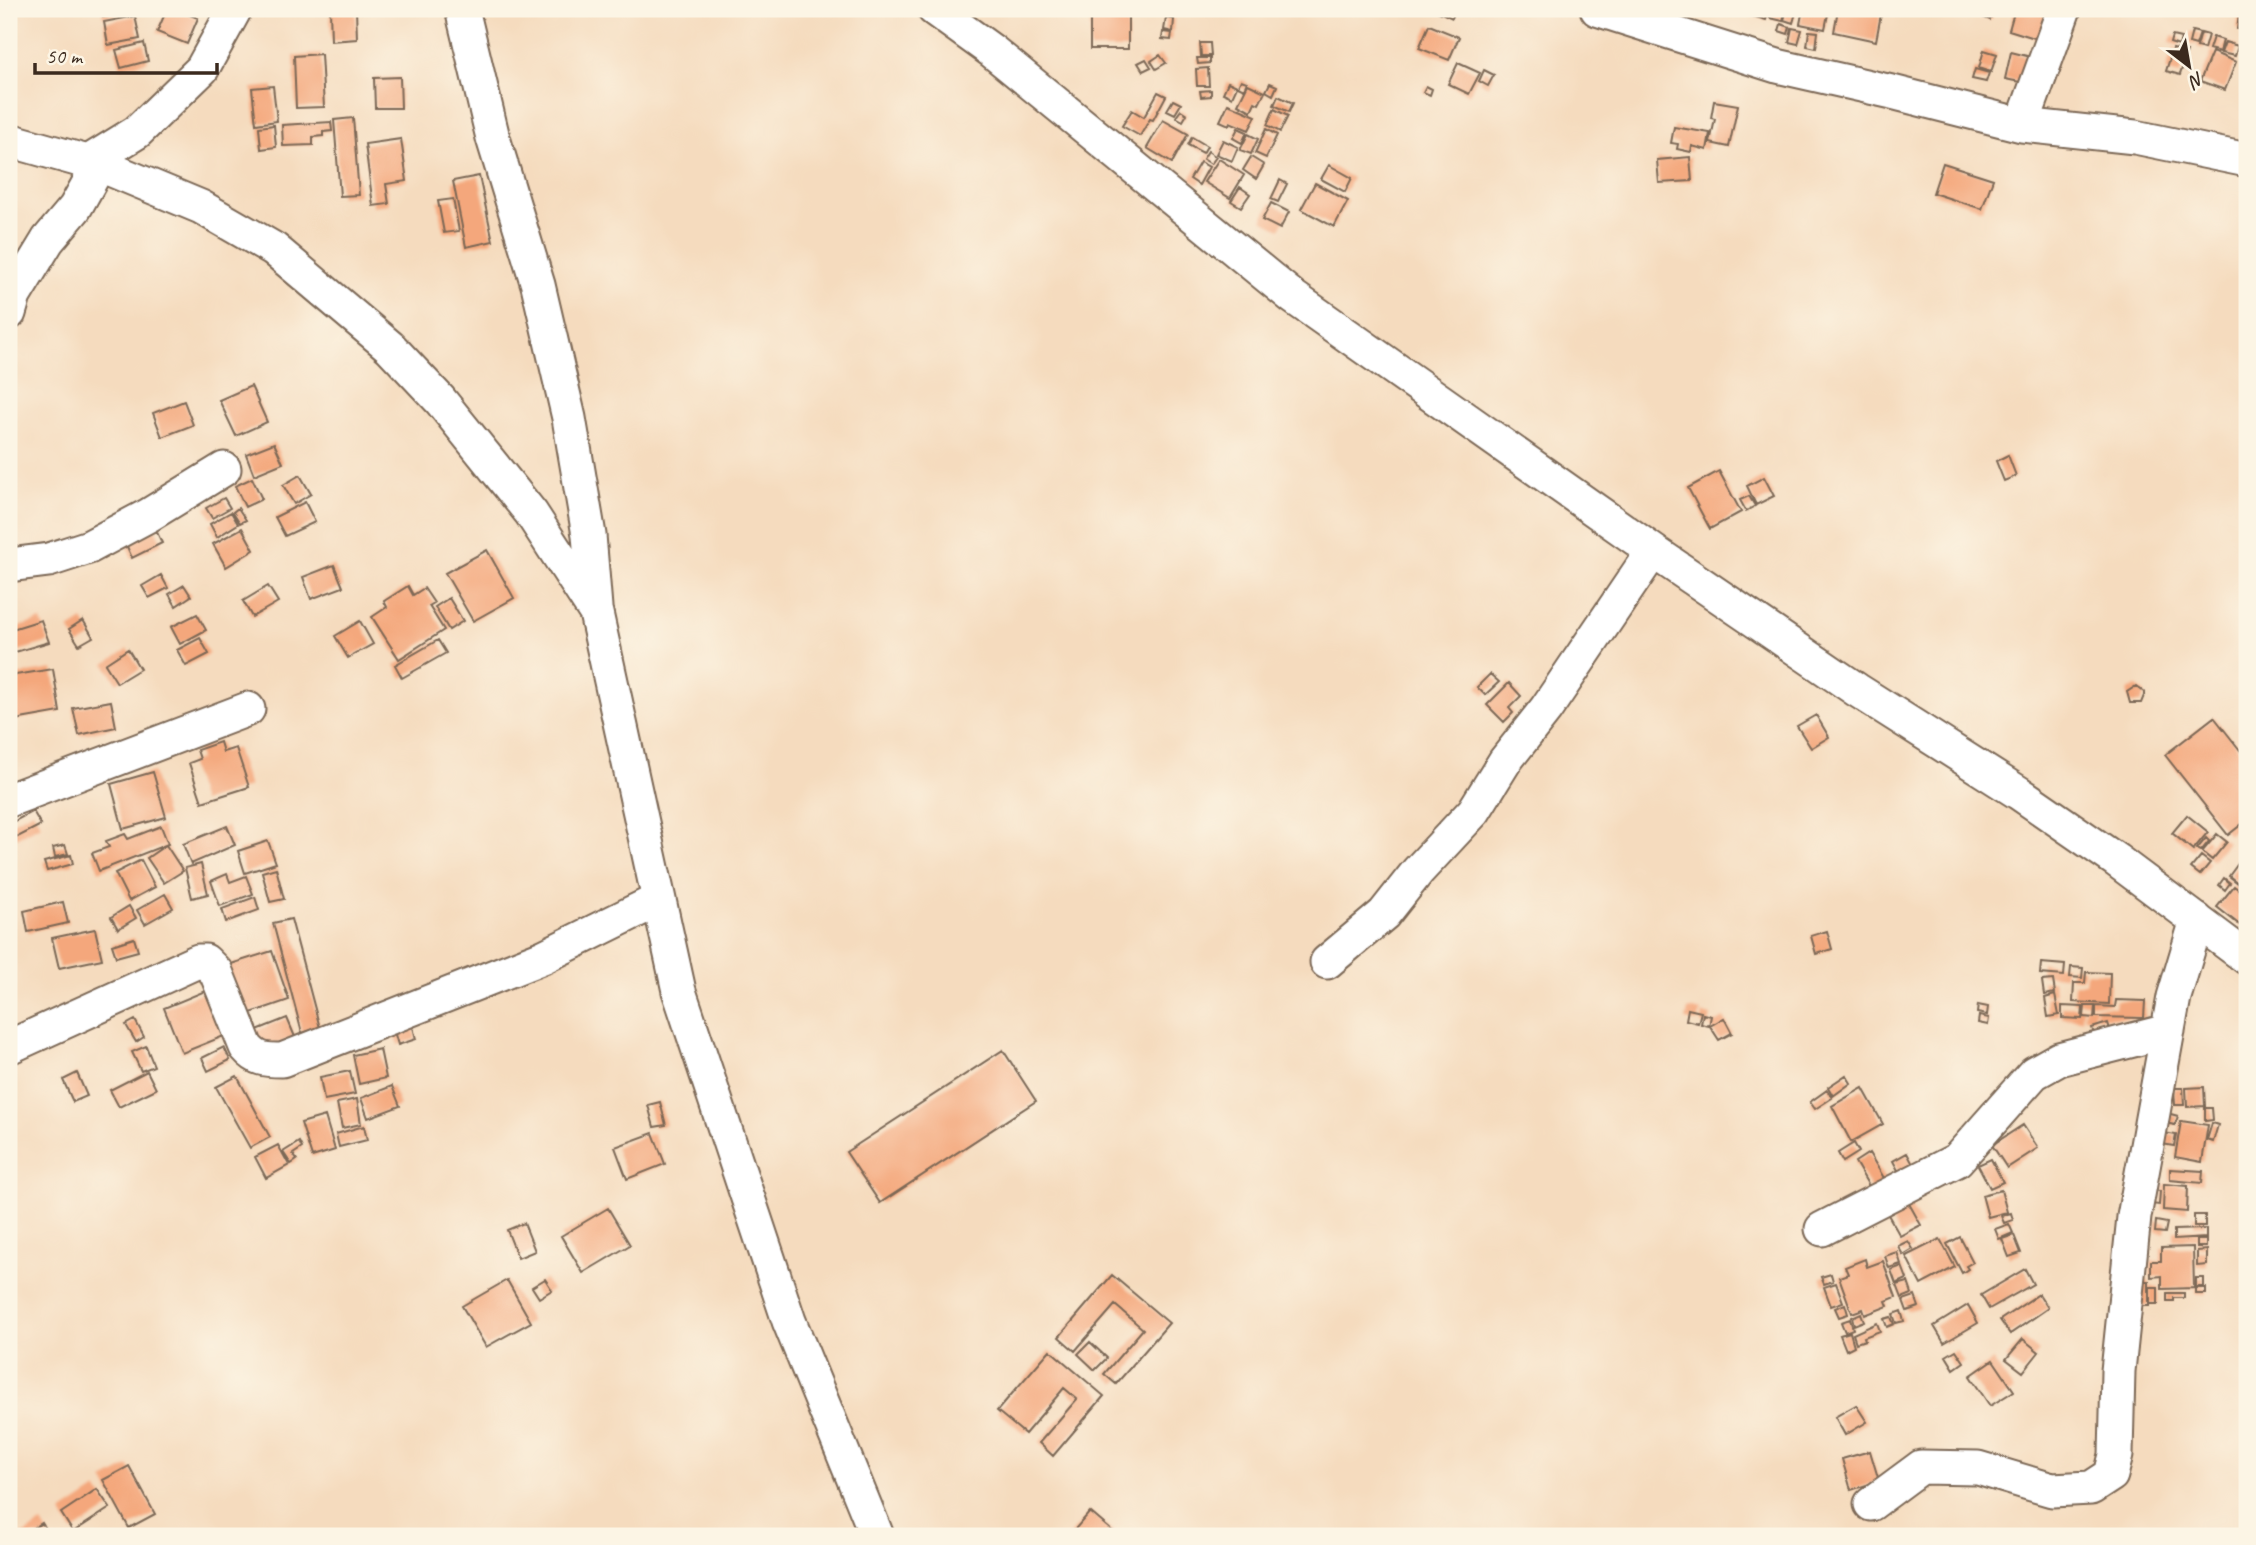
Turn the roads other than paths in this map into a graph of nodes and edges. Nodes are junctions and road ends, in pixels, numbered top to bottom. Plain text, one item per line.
1 (234, 9) edge
2 (463, 9) edge
3 (934, 9) edge
4 (2064, 9) edge
5 (1619, 11) edge
6 (2022, 125) junction
7 (9, 140) edge
8 (2247, 160) edge
9 (94, 163) junction
10 (9, 313) edge
11 (224, 469) dead end
12 (1653, 551) junction
13 (9, 565) edge
14 (596, 612) junction
15 (248, 709) dead end
16 (9, 800) edge
17 (658, 900) junction
18 (2197, 920) junction
19 (2247, 958) edge
20 (1327, 962) dead end
21 (2168, 1031) junction
22 (9, 1047) edge
23 (1822, 1229) dead end
24 (1871, 1504) dead end
25 (877, 1536) edge

1 - 9 street
2 - 14 street
3 - 12 street
4 - 6 street
5 - 6 street
6 - 8 street
7 - 9 street
9 - 10 street
9 - 14 street
11 - 13 street
12 - 18 street
12 - 20 street
14 - 17 street
15 - 16 street
17 - 22 street
17 - 25 street
18 - 19 street
18 - 21 street
21 - 23 street
21 - 24 street

